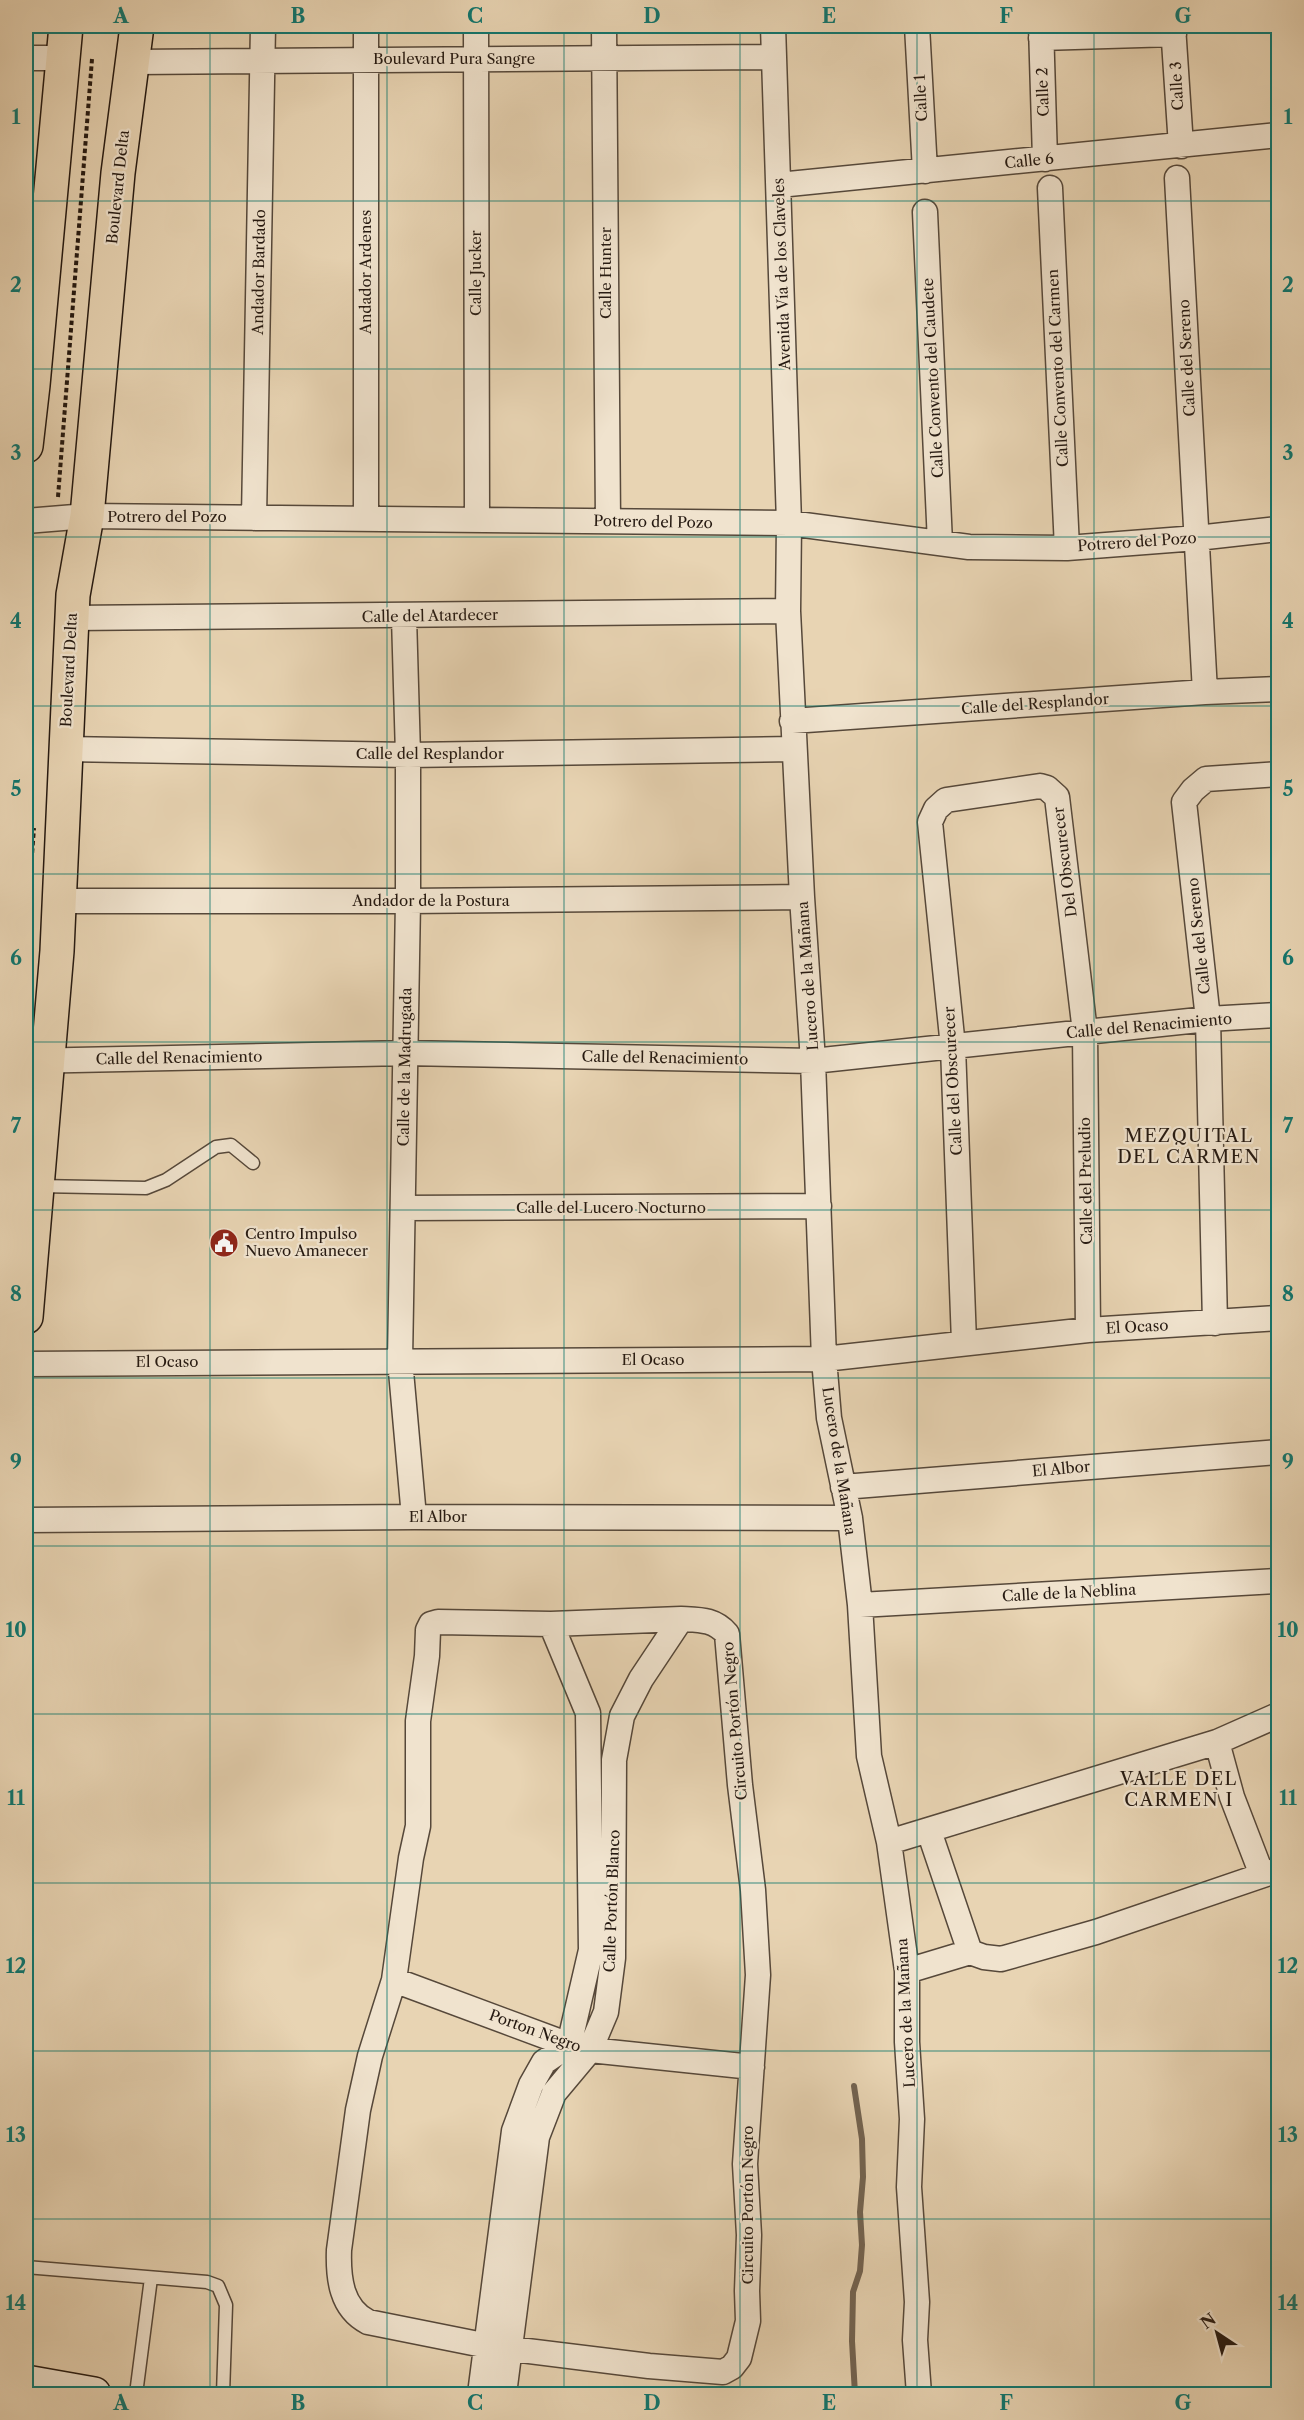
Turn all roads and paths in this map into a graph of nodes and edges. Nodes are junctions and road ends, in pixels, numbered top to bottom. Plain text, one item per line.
1 (66, 26) edge
2 (137, 26) edge
3 (263, 26) edge
4 (366, 26) edge
5 (476, 26) edge
6 (604, 26) edge
7 (773, 26) edge
8 (916, 26) edge
9 (1174, 30) edge
10 (1041, 32) edge
11 (78, 53) junction
12 (774, 57) junction
13 (26, 58) edge
14 (604, 58) junction
15 (366, 60) junction
16 (476, 60) junction
17 (263, 61) junction
18 (134, 62) junction
19 (1278, 135) edge
20 (1181, 146) junction
21 (1045, 159) junction
22 (925, 171) junction
23 (1177, 178) dead end
24 (779, 185) junction
25 (1050, 188) dead end
26 (925, 212) dead end
27 (26, 446) edge
28 (72, 517) junction
29 (254, 518) junction
30 (366, 519) junction
31 (477, 520) junction
32 (26, 521) edge
33 (608, 521) junction
34 (789, 523) junction
35 (1278, 529) edge
36 (1197, 538) junction
37 (940, 543) junction
38 (1067, 548) junction
39 (788, 611) junction
40 (404, 617) junction
41 (72, 618) junction
42 (1278, 689) edge
43 (1205, 692) junction
44 (792, 721) junction
45 (794, 749) junction
46 (65, 750) junction
47 (408, 755) junction
48 (1278, 774) edge
49 (930, 822) joint
50 (34, 828) dead end
51 (802, 897) junction
52 (59, 901) junction
53 (408, 901) junction
54 (26, 935) edge
55 (1278, 1015) edge
56 (1208, 1020) junction
57 (1085, 1032) junction
58 (953, 1047) junction
59 (405, 1053) junction
60 (37, 1060) edge
61 (813, 1061) junction
62 (253, 1163) dead end
63 (36, 1186) junction
64 (819, 1206) junction
65 (403, 1208) junction
66 (26, 1317) edge
67 (1278, 1318) edge
68 (1215, 1323) junction
69 (1088, 1330) junction
70 (964, 1342) junction
71 (824, 1359) junction
72 (400, 1360) junction
73 (26, 1364) edge
74 (1278, 1452) edge
75 (843, 1487) junction
76 (414, 1517) junction
77 (850, 1518) junction
78 (26, 1520) edge
79 (1278, 1581) edge
80 (860, 1605) junction
81 (681, 1619) junction
82 (551, 1624) junction
83 (588, 1713) junction
84 (1278, 1715) edge
85 (622, 1716) junction
86 (1217, 1742) junction
87 (929, 1831) junction
88 (889, 1842) junction
89 (1270, 1872) edge
90 (970, 1952) junction
91 (907, 1971) junction
92 (394, 1980) junction
93 (579, 2048) junction
94 (752, 2067) junction
95 (26, 2267) edge
96 (151, 2278) junction
97 (488, 2346) junction
98 (512, 2349) junction
99 (26, 2382) edge
100 (94, 2394) edge
101 (136, 2394) edge
102 (223, 2394) edge
103 (480, 2394) edge
104 (504, 2394) edge
105 (919, 2394) edge

1 - 11 main road
2 - 18 main road, Boulevard Delta
3 - 17 street, Andador Bardado
4 - 15 street, Andador Ardenes
5 - 16 street, Calle Jucker
6 - 14 street, Calle Hunter
7 - 12 street, Avenida Vía de los Claveles
8 - 22 street, Calle 1
9 - 10 street
9 - 20 street, Calle 3
10 - 21 street, Calle 2
11 - 13 street
11 - 27 main road
11 - 28 path
12 - 14 street, Boulevard Pura Sangre
12 - 24 street, Avenida Vía de los Claveles
14 - 16 street, Boulevard Pura Sangre
14 - 33 street, Calle Hunter
15 - 16 street, Boulevard Pura Sangre
15 - 17 street, Boulevard Pura Sangre
15 - 30 street, Andador Ardenes
16 - 31 street, Calle Jucker
17 - 18 street, Boulevard Pura Sangre
17 - 29 street, Andador Bardado
18 - 28 main road, Boulevard Delta
19 - 20 street, Calle 6
20 - 21 street, Calle 6
21 - 22 street, Calle 6
22 - 24 street, Calle 6
23 - 36 street, Calle del Sereno
24 - 34 street, Avenida Vía de los Claveles
25 - 38 street, Calle Convento del Carmen
26 - 37 street, Calle Convento del Caudete
28 - 29 street, Potrero del Pozo
28 - 32 street, Potrero del Pozo
28 - 41 main road, Boulevard Delta
29 - 30 street, Potrero del Pozo
30 - 31 street, Potrero del Pozo
31 - 33 street, Potrero del Pozo
33 - 34 street, Potrero del Pozo
34 - 37 street, Potrero del Pozo
34 - 39 street, Lucero de la Mañana
35 - 36 street, Potrero del Pozo
36 - 38 street, Potrero del Pozo
36 - 43 street, Calle del Sereno
37 - 38 street, Potrero del Pozo
39 - 40 street, Calle del Atardecer
39 - 44 street, Lucero de la Mañana
40 - 41 street, Calle del Atardecer
40 - 47 street, Calle de la Madrugada
41 - 46 main road, Boulevard Delta
42 - 43 street, Calle del Resplandor
43 - 44 street, Calle del Resplandor
44 - 45 street, Lucero de la Mañana
45 - 47 street, Calle del Resplandor
45 - 51 street, Lucero de la Mañana
46 - 47 street, Calle del Resplandor
46 - 52 main road, Boulevard Delta
47 - 53 street, Calle de la Madrugada
48 - 56 street, Calle del Sereno
49 - 57 street, Del Obscurecer
49 - 58 street, Calle del Obscurecer
50 - 54 path
51 - 53 street, Andador de la Postura
51 - 61 street, Lucero de la Mañana
52 - 53 street, Andador de la Postura
52 - 60 main road, Boulevard Delta
53 - 59 street, Calle de la Madrugada
55 - 56 street, Calle del Renacimiento
56 - 57 street, Calle del Renacimiento
56 - 68 street, Calle del Sereno
57 - 58 street, Calle del Renacimiento
57 - 69 street, Calle del Preludio
58 - 61 street, Calle del Renacimiento
58 - 70 street, Calle del Obscurecer
59 - 60 street, Calle del Renacimiento
59 - 61 street, Calle del Renacimiento
59 - 65 street, Calle de la Madrugada
60 - 63 main road, Boulevard Delta
61 - 64 street, Lucero de la Mañana
62 - 63 lane
63 - 66 main road, Boulevard Delta
64 - 65 street, Calle del Lucero Nocturno
64 - 71 street, Lucero de la Mañana
65 - 72 street, Calle de la Madrugada
67 - 68 street, El Ocaso
68 - 69 street, El Ocaso
69 - 70 street, El Ocaso
70 - 71 street, El Ocaso
71 - 72 street, El Ocaso
71 - 75 street, Lucero de la Mañana
72 - 73 street, El Ocaso
72 - 76 street, Calle de la Madrugada
74 - 75 street, El Albor
75 - 77 street, Lucero de la Mañana
76 - 77 street, El Albor
76 - 78 street, El Albor
77 - 80 street, Lucero de la Mañana
79 - 80 street, Calle de la Neblina
80 - 88 street, Lucero de la Mañana
81 - 82 street, Circuito Portón Negro
81 - 85 street, Calle Portón Blanco
81 - 94 street, Circuito Portón Negro
82 - 83 street, Calle Portón Blanco
82 - 92 street, Circuito Portón Negro
83 - 85 street
83 - 93 street, Calle Portón Blanco
84 - 86 street
85 - 93 street, Calle Portón Blanco
86 - 87 street
86 - 89 street
87 - 88 street
87 - 90 street
88 - 91 street, Lucero de la Mañana
89 - 90 street
90 - 91 street
91 - 105 street, Lucero de la Mañana
92 - 93 street, Porton Negro
92 - 97 street, Circuito Portón Negro
93 - 94 street, Porton Negro
93 - 97 street
93 - 98 street, Calle Portón Blanco
94 - 98 street, Circuito Portón Negro
95 - 96 lane
96 - 101 lane
96 - 102 lane
97 - 98 street, Circuito Portón Negro
97 - 103 street
98 - 104 street, Calle Portón Blanco
99 - 100 main road

